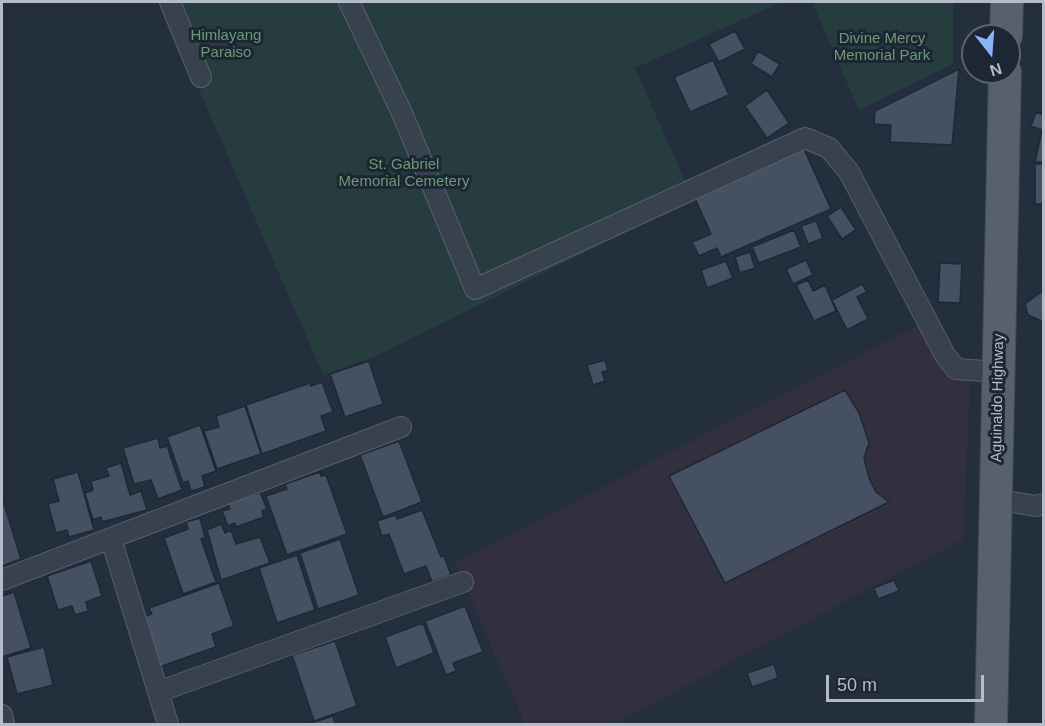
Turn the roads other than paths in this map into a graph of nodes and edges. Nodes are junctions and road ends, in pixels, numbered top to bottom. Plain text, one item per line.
1 (170, 2) edge
2 (349, 2) edge
3 (1007, 2) edge
4 (1006, 24) edge
5 (201, 77) dead end
6 (1005, 84) edge
7 (999, 372) junction
8 (401, 427) dead end
9 (996, 499) junction
10 (1044, 504) edge
11 (111, 539) junction
12 (2, 580) edge
13 (463, 582) dead end
14 (158, 692) junction
15 (2, 715) edge
16 (4, 724) edge
17 (168, 724) edge
18 (991, 724) edge

1 - 5 street
2 - 7 street
3 - 4 main road
6 - 7 main road, Aguinaldo Highway
7 - 9 main road, Aguinaldo Highway
8 - 11 street
9 - 10 street
9 - 18 main road, Aguinaldo Highway
11 - 12 street
11 - 14 street
13 - 14 street
14 - 17 street
15 - 16 street

